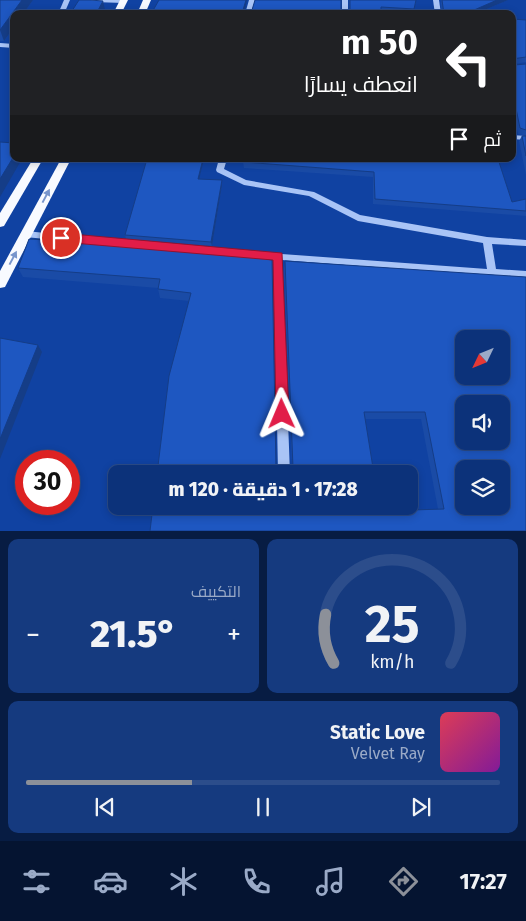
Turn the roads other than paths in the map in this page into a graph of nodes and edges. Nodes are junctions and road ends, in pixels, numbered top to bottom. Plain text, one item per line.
1 (93, 0) edge
2 (124, 0) edge
3 (36, 162) edge
4 (64, 162) edge
5 (222, 162) edge
6 (0, 223) edge
7 (26, 234) junction
8 (487, 240) junction
9 (526, 243) edge
10 (140, 246) edge
11 (189, 250) edge
12 (278, 256) junction
13 (492, 272) junction
14 (526, 276) edge
15 (0, 283) edge
16 (284, 465) edge

1 - 2 street
3 - 6 main road
7 -> 4 main road
5 - 8 street
7 - 10 street
15 -> 7 main road
8 - 9 street
8 - 13 street
11 - 12 street
12 - 13 street
12 - 16 street
13 - 14 street

